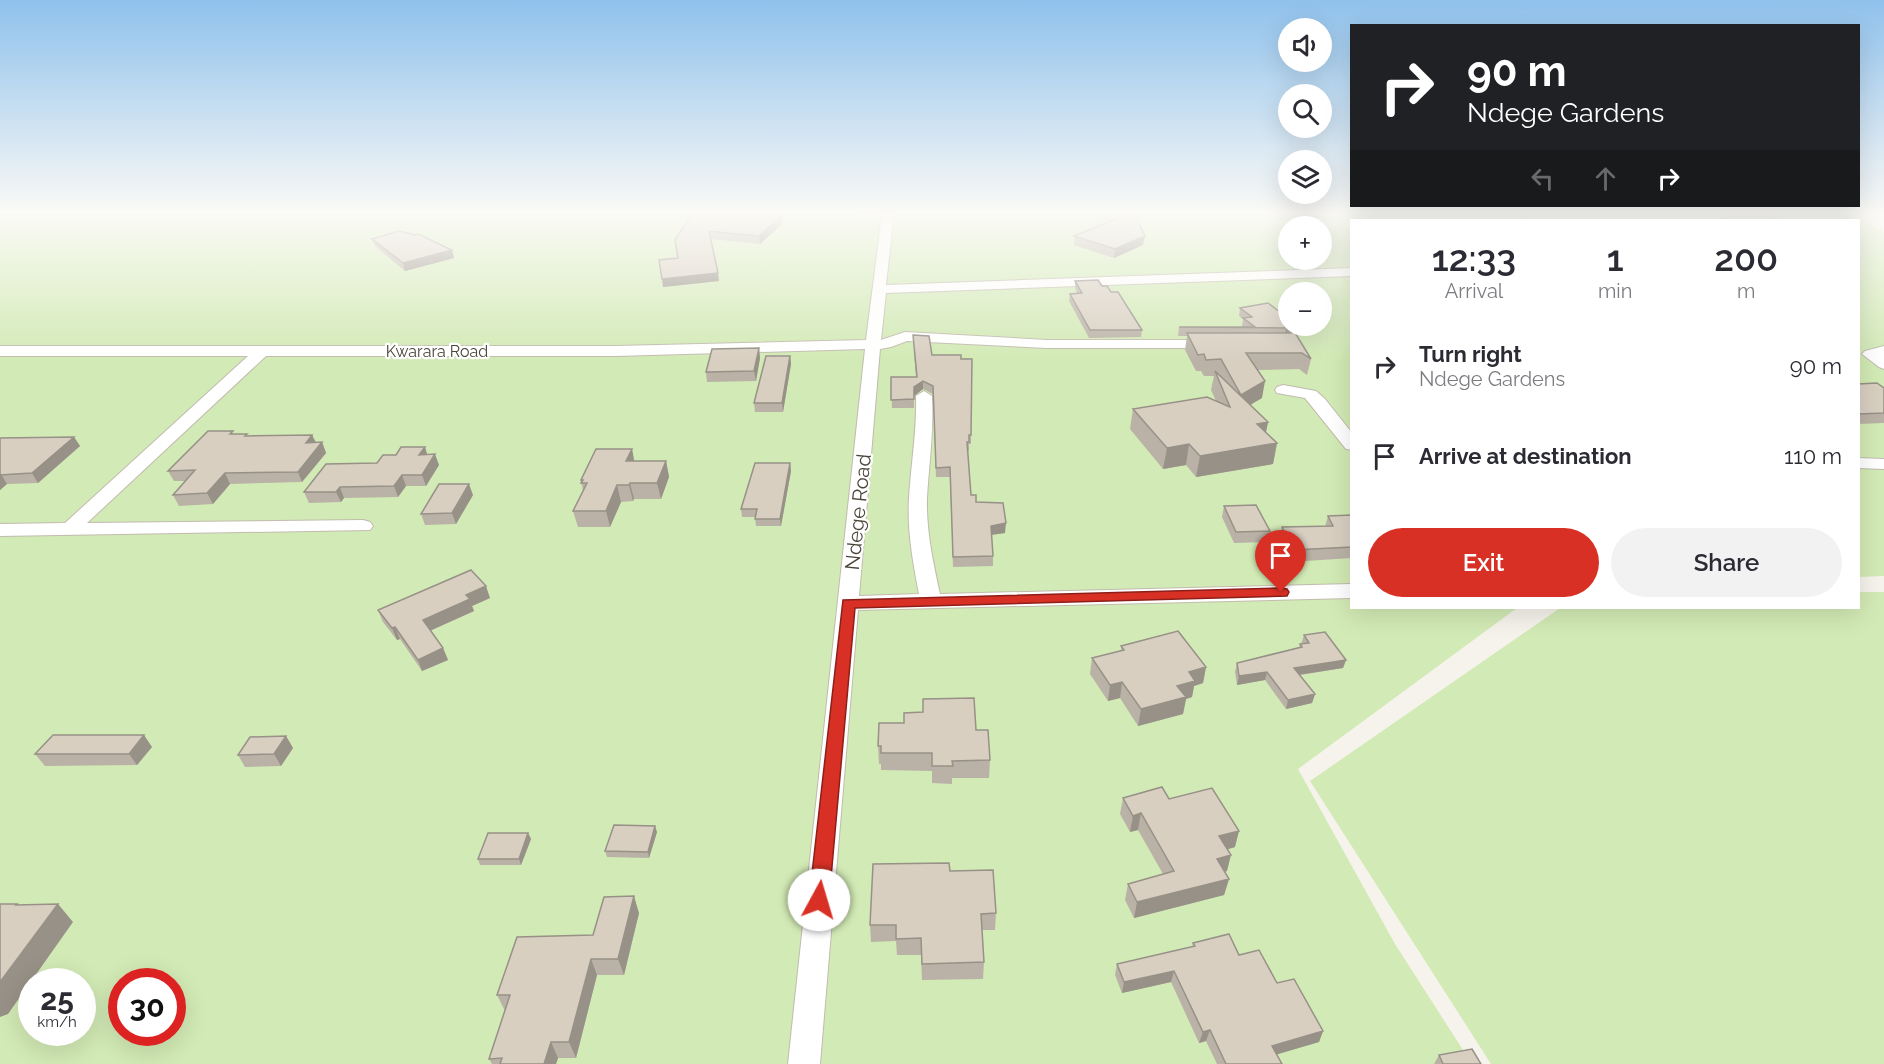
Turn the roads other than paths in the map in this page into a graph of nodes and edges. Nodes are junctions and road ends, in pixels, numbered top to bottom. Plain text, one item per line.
1 (882, 262) edge
2 (1350, 272) edge
3 (879, 289) junction
4 (873, 343) junction
5 (1230, 344) edge
6 (263, 350) junction
7 (0, 351) edge
8 (1884, 351) edge
9 (1884, 364) edge
10 (1283, 390) dead end
11 (924, 396) dead end
12 (1350, 442) edge
13 (1860, 463) edge
14 (1884, 464) edge
15 (363, 526) dead end
16 (0, 530) edge
17 (69, 530) junction
18 (1350, 591) edge
19 (931, 601) junction
20 (848, 603) junction
21 (804, 1064) edge

1 - 3 street, Ndege Road
2 - 3 street
3 - 4 street, Ndege Road
4 - 5 street, Kwarara Road
4 - 6 street, Kwarara Road
4 - 20 street, Ndege Road
6 - 7 street, Kwarara Road
6 - 17 street
8 - 9 street
10 - 12 street
11 - 19 street
13 - 14 street
15 - 17 street
16 - 17 street
18 - 19 street
19 - 20 street
20 - 21 street, Ndege Road

